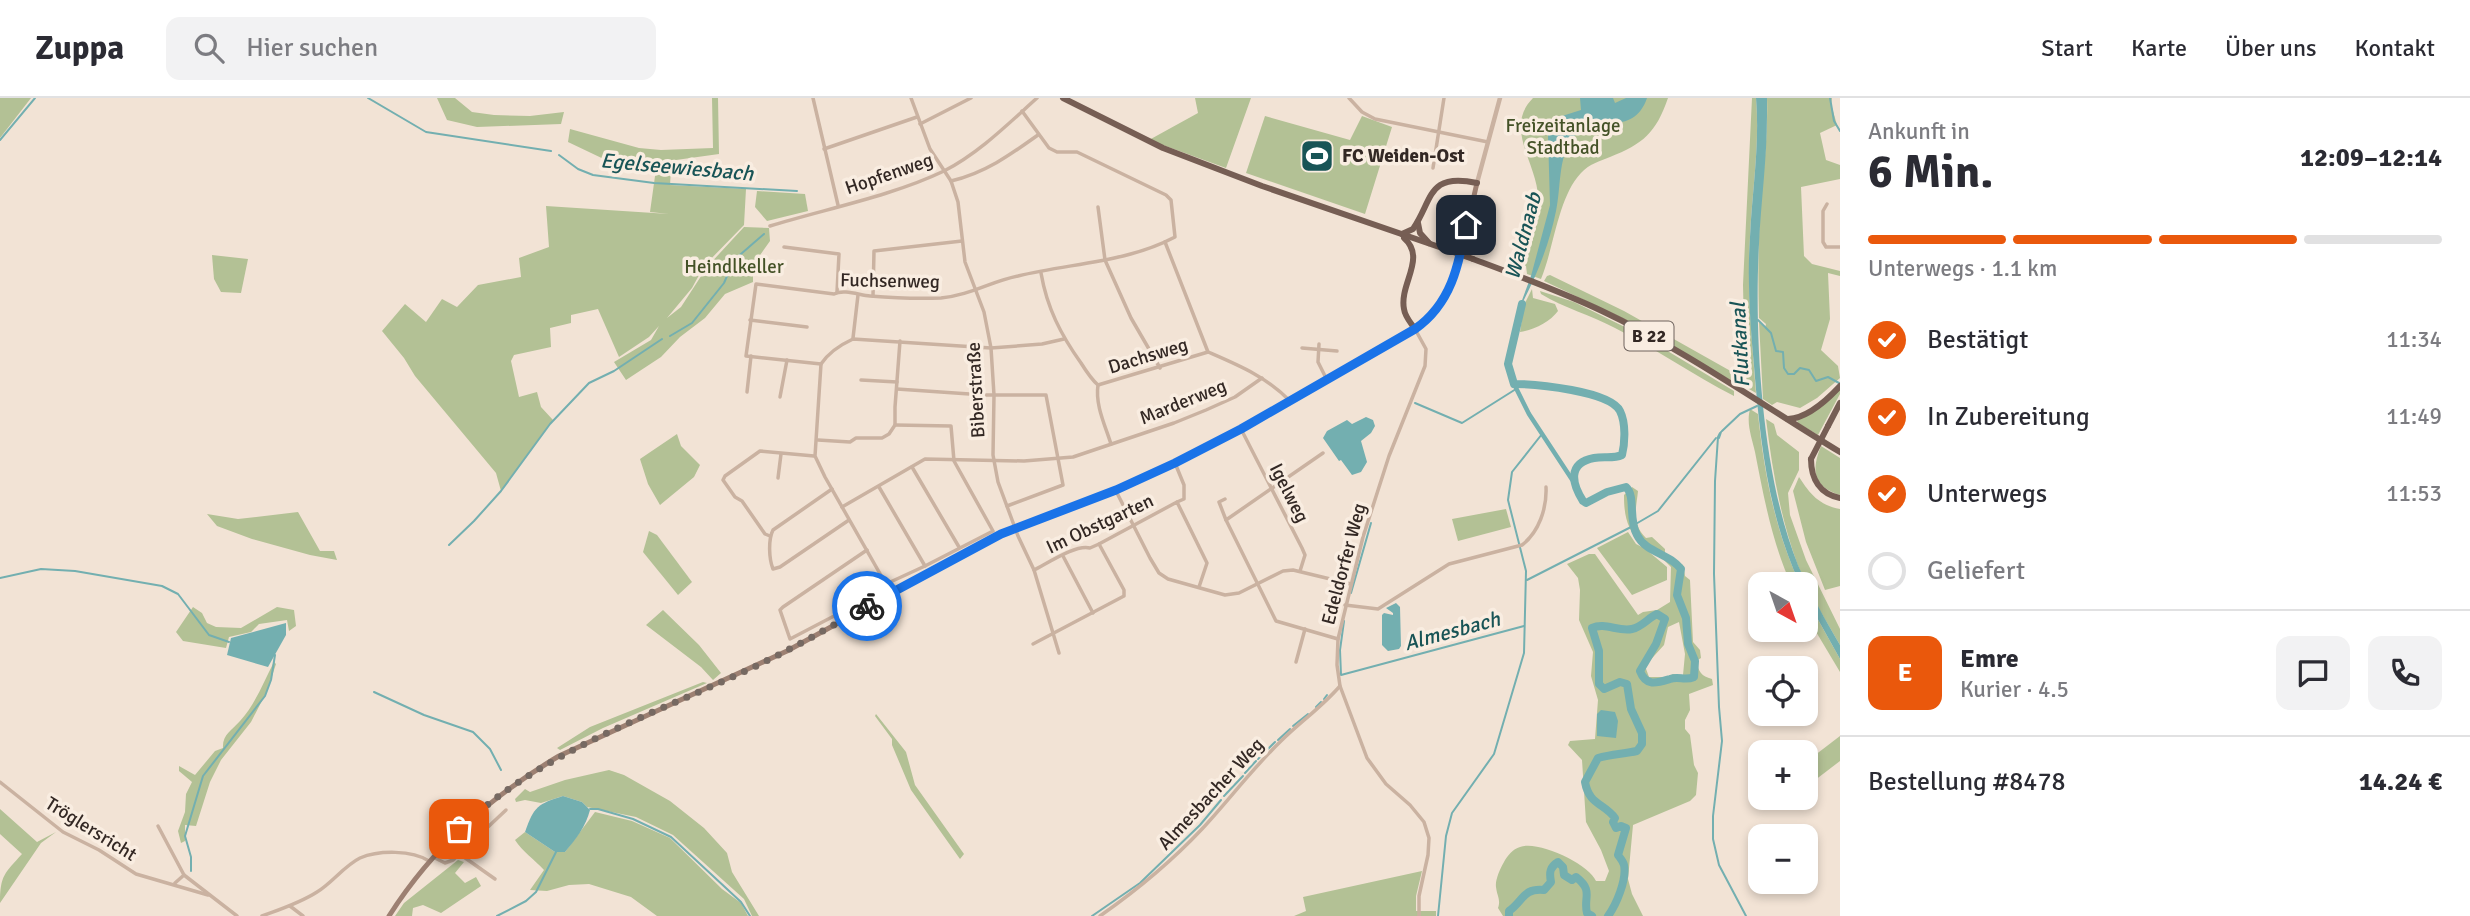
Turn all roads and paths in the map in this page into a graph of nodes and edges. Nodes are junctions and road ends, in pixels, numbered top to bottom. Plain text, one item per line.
1 (822, 98) edge
2 (911, 98) edge
3 (971, 98) edge
4 (1037, 98) edge
5 (1063, 98) edge
6 (1349, 98) edge
7 (1444, 98) edge
8 (1500, 98) edge
9 (813, 99) edge
10 (1022, 111) junction
11 (917, 117) junction
12 (920, 124) junction
13 (1437, 132) junction
14 (1038, 135) junction
15 (1488, 142) junction
16 (824, 149) junction
17 (1433, 168) dead end
18 (944, 170) junction
19 (951, 181) junction
20 (1477, 183) junction
21 (1826, 204) dead end
22 (838, 206) junction
23 (1098, 207) dead end
24 (1418, 221) junction
25 (770, 226) dead end
26 (1399, 234) junction
27 (962, 242) junction
28 (1165, 242) junction
29 (1431, 245) junction
30 (784, 247) dead end
31 (1840, 247) edge
32 (1414, 257) junction
33 (1105, 260) junction
34 (1041, 272) junction
35 (976, 291) junction
36 (837, 292) junction
37 (858, 295) junction
38 (873, 296) junction
39 (750, 320) junction
40 (807, 327) dead end
41 (1415, 329) junction
42 (853, 339) junction
43 (1064, 339) junction
44 (900, 341) junction
45 (1319, 347) junction
46 (991, 348) junction
47 (1303, 348) dead end
48 (1336, 351) dead end
49 (1208, 352) junction
50 (751, 356) junction
51 (787, 360) junction
52 (821, 364) junction
53 (1160, 368) junction
54 (1262, 378) junction
55 (862, 380) dead end
56 (1327, 380) junction
57 (897, 382) junction
58 (1098, 385) junction
59 (1840, 386) edge
60 (897, 389) junction
61 (747, 392) dead end
62 (995, 395) junction
63 (780, 397) dead end
64 (1290, 401) junction
65 (1839, 405) edge
66 (1786, 419) junction
67 (1839, 421) edge
68 (895, 425) junction
69 (1241, 429) junction
70 (817, 440) junction
71 (1111, 444) junction
72 (1840, 452) edge
73 (1324, 453) dead end
74 (782, 454) junction
75 (815, 456) junction
76 (1059, 459) junction
77 (954, 461) junction
78 (994, 461) junction
79 (1175, 463) junction
80 (912, 467) junction
81 (778, 478) dead end
82 (879, 487) junction
83 (1546, 487) dead end
84 (832, 489) junction
85 (1272, 489) junction
86 (1116, 490) junction
87 (1840, 498) edge
88 (1226, 499) dead end
89 (1177, 502) junction
90 (1007, 506) junction
91 (842, 507) junction
92 (849, 520) junction
93 (1226, 520) junction
94 (1133, 525) junction
95 (1016, 527) junction
96 (770, 536) junction
97 (1098, 544) junction
98 (959, 548) junction
99 (867, 550) junction
100 (1063, 556) junction
101 (925, 566) junction
102 (1034, 570) junction
103 (1300, 571) junction
104 (886, 584) junction
105 (1257, 584) junction
106 (1351, 584) junction
107 (1199, 587) junction
108 (891, 593) junction
109 (1345, 605) junction
110 (1093, 613) junction
111 (1305, 629) junction
112 (1055, 634) junction
113 (1338, 639) junction
114 (1032, 644) dead end
115 (1059, 653) dead end
116 (1296, 662) dead end
117 (1340, 686) junction
118 (0, 782) edge
119 (506, 810) dead end
120 (158, 826) dead end
121 (461, 855) junction
122 (431, 859) junction
123 (184, 875) junction
124 (495, 878) dead end
125 (175, 883) junction
126 (208, 895) junction
127 (290, 906) junction
128 (237, 916) edge
129 (262, 916) edge
130 (303, 916) edge
131 (389, 916) edge
132 (1100, 916) edge
133 (1419, 916) edge

1 - 9 street
2 - 11 street, Biberstraße
3 - 12 street
4 - 10 street, Hopfenweg
5 - 26 main road, B 22
6 - 13 street
7 - 13 street
8 - 15 street
9 - 16 street
10 - 14 street
10 - 18 street, Hopfenweg
11 - 12 street, Biberstraße
11 - 16 street
12 - 18 street, Biberstraße
13 - 15 street
13 - 17 street
14 - 19 street
14 - 28 street
15 - 20 street
16 - 22 street
18 - 19 street, Biberstraße
18 - 22 street, Hopfenweg
19 - 27 street, Biberstraße
20 - 24 main road
20 - 41 main road
21 - 31 street
22 - 25 street, Hopfenweg
23 - 33 street
24 - 26 main road
24 - 29 main road
26 - 29 main road, B 22
26 - 32 main road
27 - 35 street, Biberstraße
27 - 38 street
28 - 33 street, Fuchsenweg
28 - 49 street
29 - 32 main road
29 - 66 main road, B 22, bridge
30 - 36 street
32 - 41 main road
33 - 34 street, Fuchsenweg
33 - 53 street
34 - 35 street, Fuchsenweg
34 - 43 street, Dachsweg
35 - 38 street, Fuchsenweg
35 - 46 street, Biberstraße
36 - 37 street, Fuchsenweg
36 - 39 street, Fuchsenweg
37 - 38 street, Fuchsenweg
37 - 42 street
39 - 40 street
39 - 50 street, Fuchsenweg
41 - 56 main road
41 - 106 street, Edeldorfer Weg
42 - 44 street
42 - 52 street
43 - 46 street
43 - 58 street, Dachsweg
44 - 46 street
44 - 57 street
45 - 47 street
45 - 48 street
45 - 56 street
46 - 62 street, Biberstraße
49 - 53 street, Dachsweg
49 - 54 street
50 - 51 street
50 - 61 street, Fuchsenweg
51 - 52 street
51 - 63 street
52 - 70 street
53 - 58 street, Dachsweg
54 - 64 street
54 - 71 street, Marderweg
55 - 57 street
56 - 64 main road
57 - 60 street
58 - 71 street
59 - 66 main road
60 - 62 street
60 - 68 street
62 - 76 street
62 - 78 street, Biberstraße
64 - 69 main road
65 - 67 main road
65 - 87 main road, bridge
66 - 72 main road, B 22
68 - 70 street
68 - 77 street
69 - 79 main road
69 - 85 street, Igelweg
70 - 75 street
71 - 76 street, Marderweg
73 - 85 street
74 - 75 street
74 - 81 street
74 - 96 street
75 - 84 street
76 - 78 street, Marderweg
76 - 90 street
77 - 78 street, Marderweg
77 - 80 street, Marderweg
77 - 98 street
78 - 90 street, Biberstraße
79 - 86 main road
79 - 89 street, Im Obstgarten
80 - 82 street, Marderweg
80 - 98 street
82 - 91 street, Marderweg
82 - 101 street
83 - 109 street
84 - 91 street
84 - 96 street
85 - 93 street
85 - 103 street, Igelweg
86 - 94 street
86 - 95 main road
88 - 93 street
89 - 94 street, Im Obstgarten
89 - 107 street, Im Obstgarten
90 - 95 street, Biberstraße
91 - 92 street
92 - 96 street
92 - 99 street
93 - 105 street
94 - 97 street, Im Obstgarten
94 - 107 street
95 - 102 street, Biberstraße
95 - 108 main road
97 - 100 street, Im Obstgarten
97 - 110 street
98 - 101 street
99 - 104 street
99 - 104 street
100 - 102 street, Im Obstgarten
100 - 110 street
101 - 104 street
102 - 112 street, Biberstraße
103 - 105 street
103 - 106 street
104 - 108 street
105 - 107 street
105 - 111 street
106 - 109 street, Edeldorfer Weg
108 - 122 main road
109 - 113 street, Edeldorfer Weg
110 - 112 street
111 - 113 street
111 - 116 street
112 - 114 street
112 - 115 street, Biberstraße
113 - 117 street, Edeldorfer Weg
117 - 132 street, Almesbacher Weg
117 - 133 street, Edeldorfer Weg
118 - 125 street, Tröglersricht
119 - 121 street
120 - 123 street, Tröglersricht
121 - 122 street
121 - 124 street
122 - 127 street
122 - 131 main road
123 - 125 street
123 - 126 street, Tröglersricht
125 - 126 street, Tröglersricht
126 - 128 street, Tröglersricht
127 - 129 street
127 - 130 street

